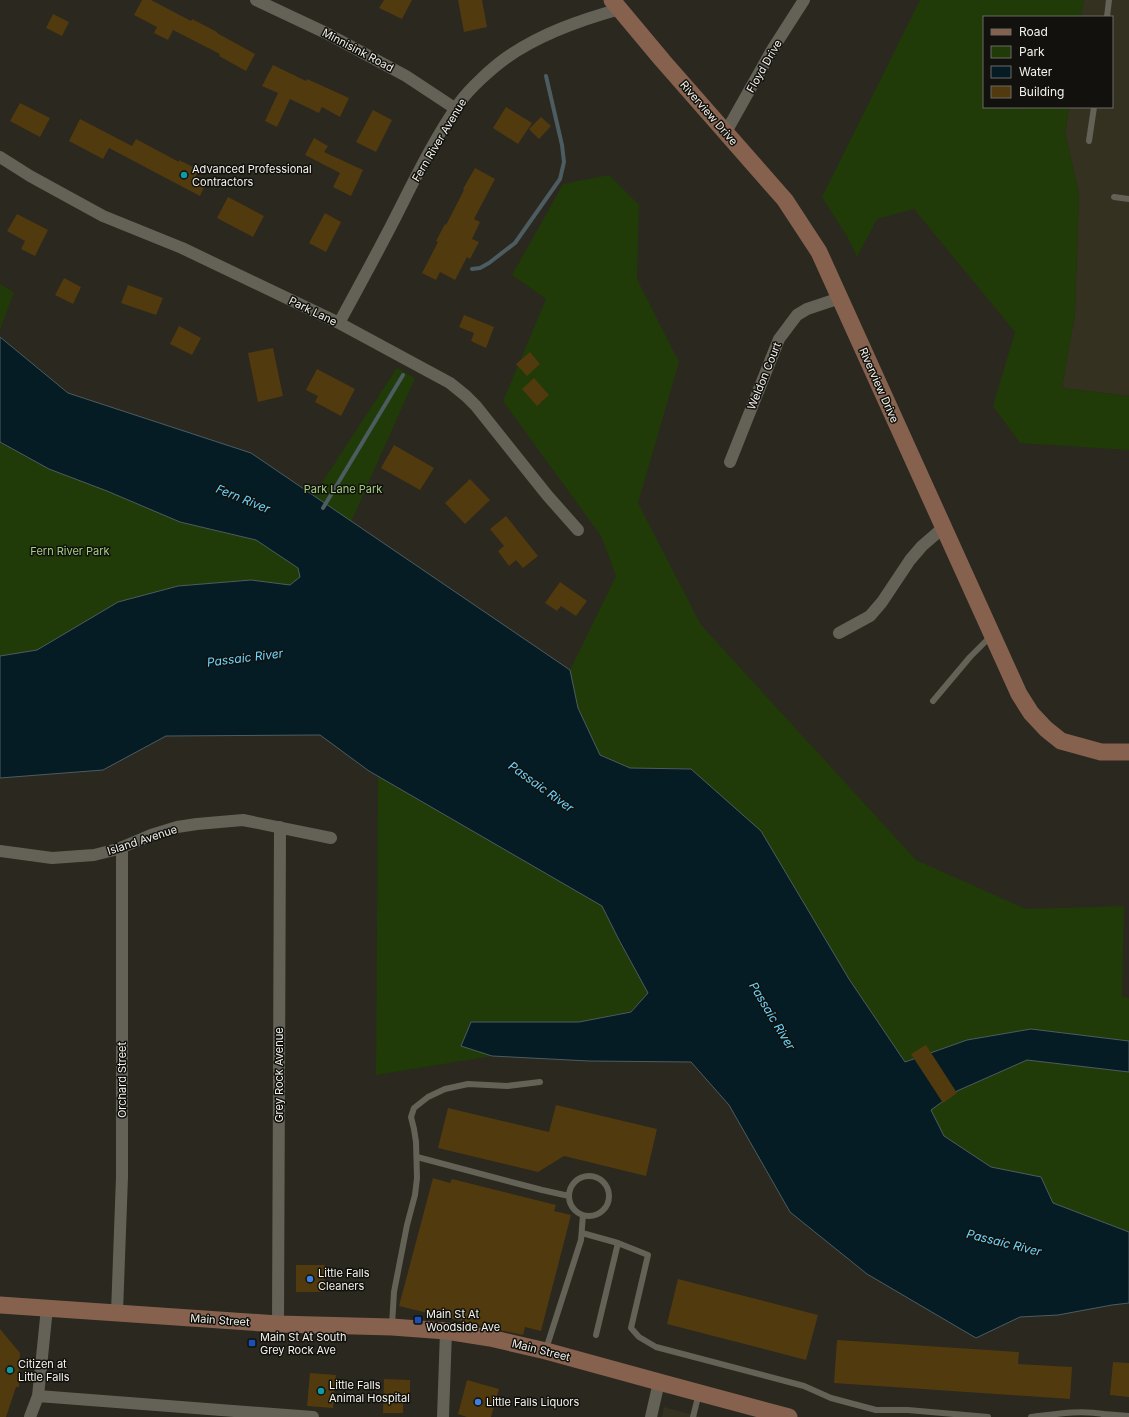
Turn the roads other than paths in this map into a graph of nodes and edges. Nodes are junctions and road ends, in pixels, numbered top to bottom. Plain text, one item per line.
1 (256, 0) edge
2 (804, 0) edge
3 (1109, 0) edge
4 (616, 4) edge
5 (1107, 16) edge
6 (1094, 108) edge
7 (456, 109) junction
8 (726, 132) junction
9 (1089, 141) dead end
10 (0, 157) edge
11 (1114, 197) dead end
12 (1129, 199) edge
13 (840, 298) junction
14 (339, 323) junction
15 (730, 462) dead end
16 (944, 528) junction
17 (578, 530) dead end
18 (839, 633) dead end
19 (992, 635) junction
20 (933, 701) dead end
21 (1129, 752) edge
22 (280, 827) junction
23 (331, 838) dead end
24 (122, 847) junction
25 (0, 851) edge
26 (540, 1082) dead end
27 (417, 1157) junction
28 (569, 1196) junction
29 (583, 1215) junction
30 (582, 1233) junction
31 (618, 1243) junction
32 (0, 1305) edge
33 (47, 1308) junction
34 (118, 1312) junction
35 (278, 1324) junction
36 (392, 1327) junction
37 (446, 1331) junction
38 (596, 1335) dead end
39 (546, 1350) junction
40 (659, 1382) junction
41 (699, 1393) junction
42 (38, 1396) junction
43 (1104, 1415) edge
44 (292, 1416) edge
45 (1129, 1416) edge
46 (30, 1417) edge
47 (313, 1417) edge
48 (443, 1417) edge
49 (651, 1417) edge
50 (693, 1417) edge
51 (789, 1417) edge
52 (988, 1417) edge
53 (1031, 1417) edge

1 - 7 street, Minnisink Road
2 - 8 street, Floyd Drive
3 - 5 lane
4 - 7 street, Fern River Avenue
4 - 8 main road, Riverview Drive
6 - 9 lane
7 - 14 street, Fern River Avenue
8 - 13 main road, Riverview Drive
10 - 14 street, Park Lane
11 - 12 lane
13 - 15 street, Weldon Court
13 - 16 main road, Riverview Drive
14 - 17 street, Park Lane
16 - 18 street
16 - 19 main road, Riverview Drive
19 - 20 lane
19 - 21 main road, Riverview Drive
22 - 23 street, Island Avenue
22 - 24 street, Island Avenue
22 - 35 street, Grey Rock Avenue
24 - 25 street, Island Avenue
24 - 34 street, Orchard Street
26 - 27 lane
27 - 28 lane
27 - 36 lane
28 - 29 lane
28 - 29 lane
29 - 30 lane
30 - 31 lane
30 - 39 lane
31 - 38 lane
31 - 52 lane
32 - 33 main road, Main Street
33 - 34 main road, Main Street
33 - 42 street
34 - 35 main road, Main Street
35 - 36 main road, Main Street
36 - 37 main road, Main Street
37 - 39 main road, Main Street
37 - 48 street
39 - 40 main road, Main Street
40 - 41 main road, Main Street
40 - 49 street
41 - 50 lane
41 - 51 main road, Main Street
42 - 44 street
42 - 46 street
43 - 45 lane
43 - 53 lane
44 - 47 street

